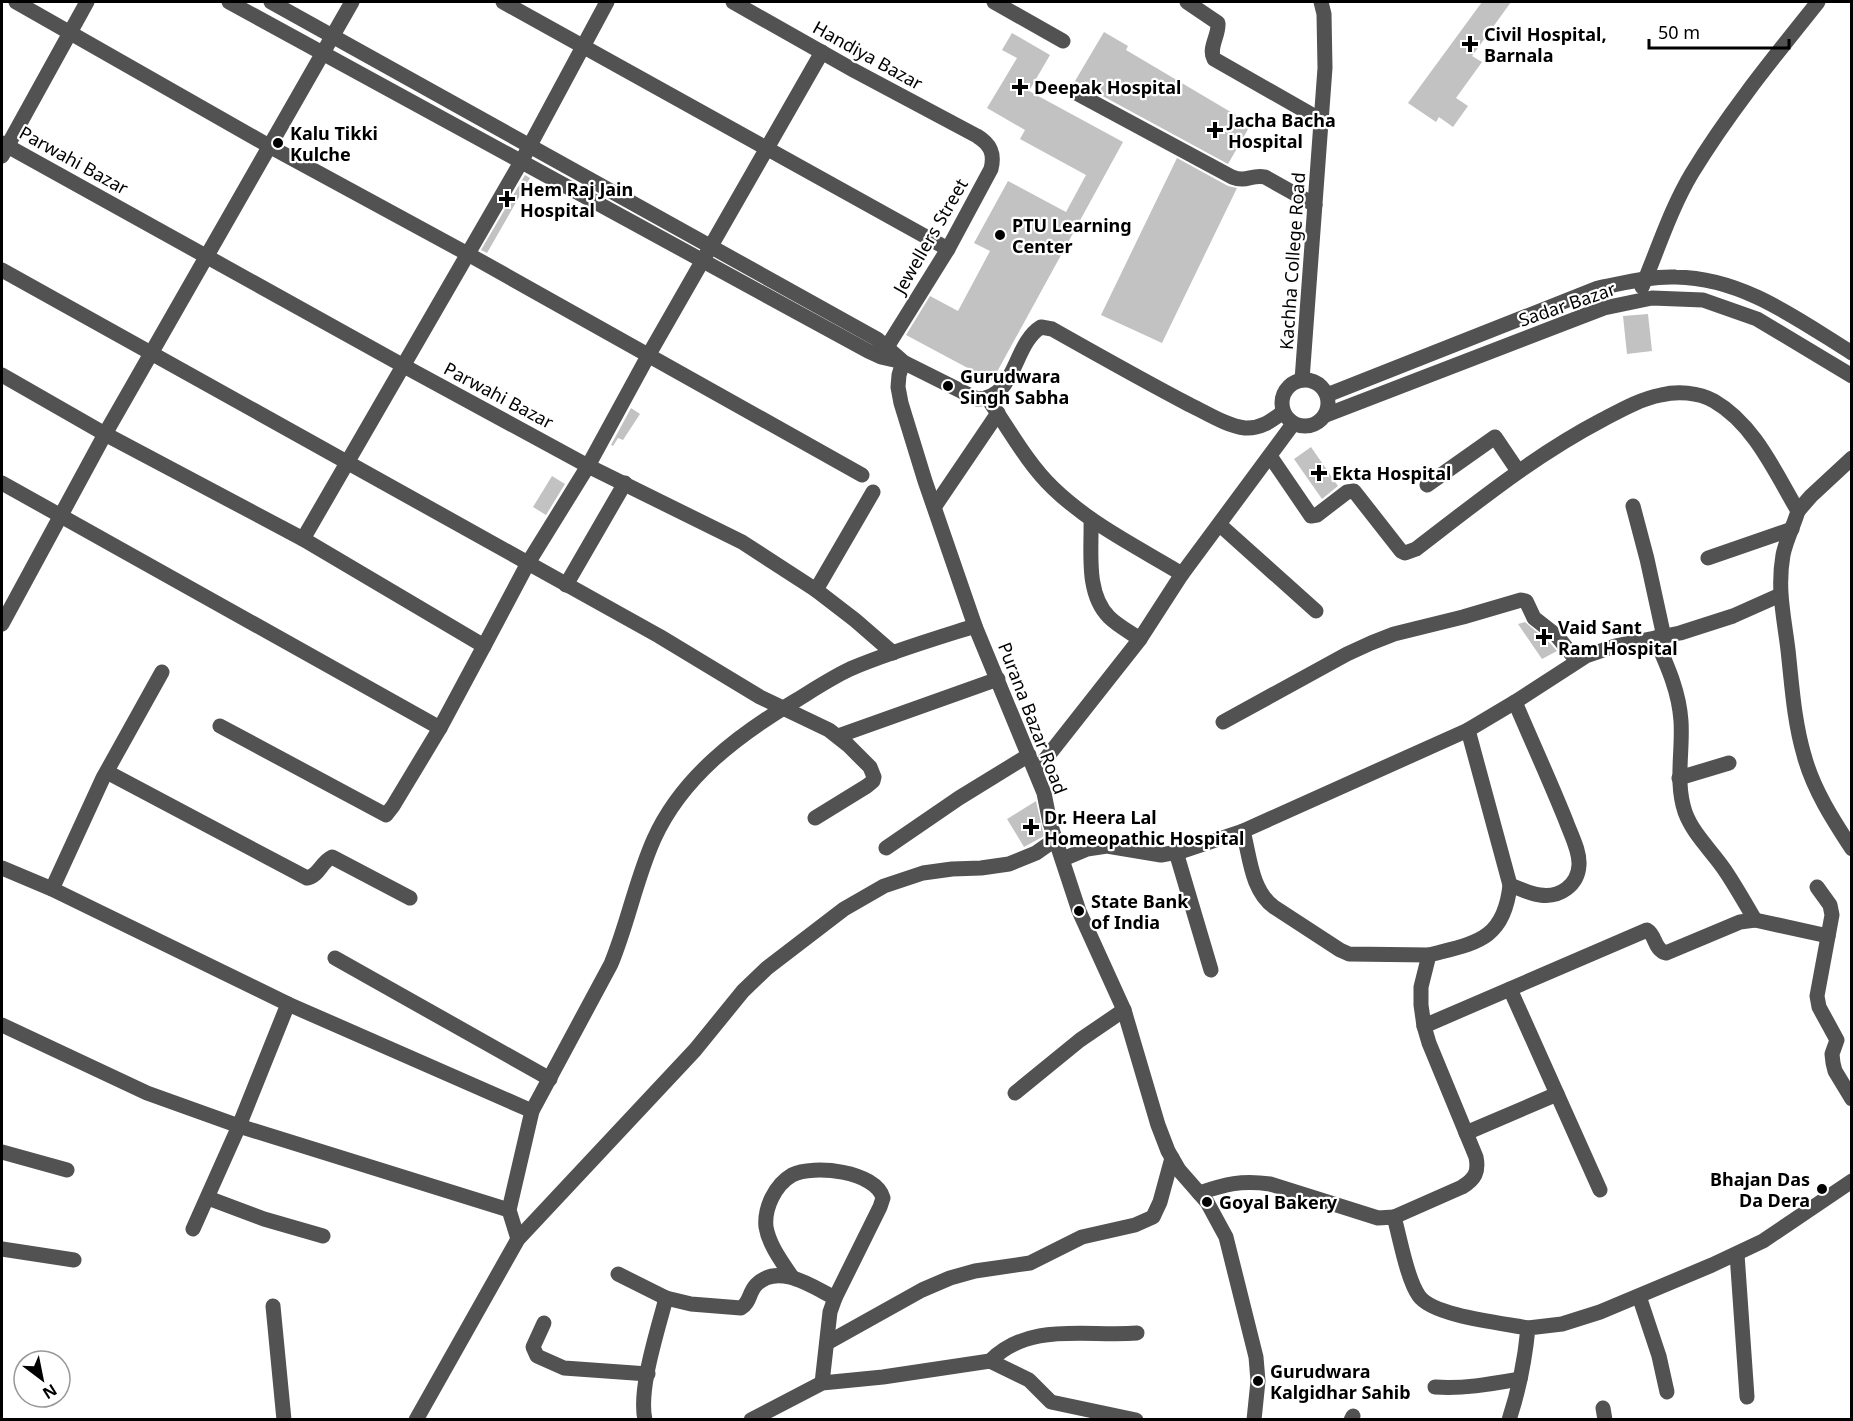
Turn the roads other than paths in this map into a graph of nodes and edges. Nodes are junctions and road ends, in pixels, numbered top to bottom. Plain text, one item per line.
1 (16, 2) edge
2 (87, 2) edge
3 (229, 2) edge
4 (271, 2) edge
5 (352, 2) edge
6 (503, 2) edge
7 (608, 2) edge
8 (734, 2) edge
9 (994, 2) edge
10 (1187, 2) edge
11 (1336, 2) edge
12 (1818, 2) edge
13 (1323, 8) edge
14 (71, 32) junction
15 (332, 35) junction
16 (1063, 41) dead end
17 (583, 46) junction
18 (822, 52) junction
19 (322, 53) junction
20 (1076, 93) dead end
21 (1322, 120) junction
22 (986, 141) joint
23 (269, 146) junction
24 (529, 146) junction
25 (3, 148) edge
26 (767, 148) junction
27 (521, 162) junction
28 (1315, 205) junction
29 (712, 245) junction
30 (948, 249) junction
31 (466, 253) junction
32 (207, 255) junction
33 (704, 260) junction
34 (2, 270) edge
35 (1646, 279) junction
36 (1637, 301) junction
37 (887, 347) junction
38 (151, 353) junction
39 (1851, 353) edge
40 (648, 356) junction
41 (903, 362) junction
42 (402, 365) junction
43 (2, 375) edge
44 (1851, 376) edge
45 (1302, 380) junction
46 (1327, 395) junction
47 (988, 399) junction
48 (998, 413) junction
49 (1326, 415) junction
50 (1288, 418) junction
51 (105, 434) junction
52 (1270, 456) junction
53 (1851, 458) edge
54 (348, 463) junction
55 (588, 466) junction
56 (1518, 471) junction
57 (862, 475) dead end
58 (2, 483) edge
59 (625, 483) junction
60 (1427, 485) dead end
61 (873, 492) dead end
62 (935, 506) junction
63 (1633, 506) dead end
64 (1798, 511) junction
65 (61, 517) junction
66 (1091, 519) junction
67 (1220, 525) junction
68 (1792, 529) junction
69 (303, 538) junction
70 (1708, 558) dead end
71 (528, 563) junction
72 (1182, 574) junction
73 (566, 585) junction
74 (816, 590) junction
75 (1780, 595) junction
76 (1316, 611) dead end
77 (2, 624) edge
78 (975, 626) junction
79 (1660, 637) junction
80 (1140, 639) junction
81 (484, 646) junction
82 (893, 653) junction
83 (1577, 661) junction
84 (162, 672) dead end
85 (998, 679) junction
86 (1515, 702) junction
87 (783, 708) junction
88 (1223, 722) dead end
89 (219, 726) dead end
90 (440, 728) junction
91 (1468, 730) junction
92 (838, 736) junction
93 (1029, 755) junction
94 (1729, 763) dead end
95 (1036, 771) junction
96 (107, 772) junction
97 (1679, 778) junction
98 (815, 818) dead end
99 (1244, 831) junction
100 (1056, 839) junction
101 (886, 848) dead end
102 (1851, 849) edge
103 (1176, 852) junction
104 (1063, 859) junction
105 (2, 868) edge
106 (1510, 885) junction
107 (1817, 887) dead end
108 (51, 889) junction
109 (410, 898) dead end
110 (1755, 920) junction
111 (1828, 936) junction
112 (1429, 955) junction
113 (335, 958) dead end
114 (1211, 970) dead end
115 (1510, 988) junction
116 (288, 1004) junction
117 (1124, 1010) junction
118 (2, 1025) edge
119 (1424, 1026) junction
120 (550, 1079) junction
121 (1015, 1093) dead end
122 (1557, 1094) junction
123 (1851, 1096) edge
124 (532, 1111) junction
125 (239, 1126) junction
126 (1466, 1133) junction
127 (2, 1152) edge
128 (1172, 1158) junction
129 (68, 1170) dead end
130 (1851, 1180) edge
131 (1600, 1190) dead end
132 (1199, 1193) junction
133 (207, 1198) junction
134 (509, 1210) junction
135 (1394, 1216) junction
136 (193, 1229) dead end
137 (323, 1236) dead end
138 (518, 1239) junction
139 (2, 1249) edge
140 (1737, 1254) junction
141 (74, 1260) dead end
142 (618, 1274) dead end
143 (792, 1277) junction
144 (1639, 1296) junction
145 (666, 1298) junction
146 (835, 1298) junction
147 (273, 1306) dead end
148 (544, 1323) dead end
149 (1527, 1328) junction
150 (1137, 1333) dead end
151 (827, 1342) junction
152 (990, 1361) junction
153 (648, 1374) junction
154 (1520, 1379) junction
155 (822, 1383) junction
156 (1435, 1387) dead end
157 (1667, 1392) dead end
158 (1747, 1397) dead end
159 (284, 1419) edge
160 (416, 1419) edge
161 (645, 1419) edge
162 (751, 1419) edge
163 (1136, 1419) edge
164 (1254, 1419) edge
165 (1509, 1419) edge

1 - 14 street
2 - 14 street
3 - 19 street
4 - 15 street
5 - 15 street
6 - 17 street
7 - 17 street
8 - 18 street, Handiya Bazar
9 - 16 street
10 - 21 street
11 - 13 street
12 - 35 street
13 - 21 street, Kachha College Road
14 - 23 street
14 - 25 street
15 - 19 street
15 - 24 street
17 - 24 street
17 - 26 street
18 - 22 street, Handiya Bazar
18 - 26 street
19 - 23 street
19 - 27 street
20 - 28 street
21 - 28 street, Kachha College Road
22 - 30 street, Jewellers Street
23 - 31 street
23 - 32 street
24 - 27 street
24 - 29 street
25 - 32 street, Parwahi Bazar
26 - 29 street
26 - 30 street
27 - 31 street
27 - 33 street
28 - 45 street, Kachha College Road
29 - 33 street
29 - 37 street
30 - 37 street, Jewellers Street
31 - 40 street
31 - 42 street
32 - 38 street
32 - 42 street, Parwahi Bazar
33 - 40 street
33 - 41 street
34 - 38 street
35 - 36 street
35 - 39 street, Sadar Bazar
35 - 46 street, Sadar Bazar
36 - 44 street, Sadar Bazar
36 - 49 street, Sadar Bazar
37 - 41 street
38 - 51 street
38 - 54 street
40 - 55 street
40 - 57 street
41 - 47 street
41 - 62 street, Purana Bazar Road
42 - 54 street
42 - 55 street, Parwahi Bazar
43 - 51 street
45 - 46 street
45 - 50 street
46 - 49 street
47 - 48 street
47 - 50 street
48 - 62 street
48 - 66 street
49 - 50 street
50 - 52 street
51 - 65 street
51 - 69 street
52 - 56 street
52 - 67 street
53 - 64 street
54 - 69 street
54 - 71 street
55 - 59 street, Parwahi Bazar
55 - 71 street
56 - 60 street
56 - 64 street
58 - 65 street
59 - 73 street
59 - 74 street, Parwahi Bazar
61 - 74 street
62 - 78 street, Purana Bazar Road
63 - 79 street
64 - 68 street
65 - 77 street
65 - 90 street
66 - 72 street
66 - 80 street
67 - 72 street
67 - 76 street
68 - 70 street
68 - 75 street
69 - 81 street
71 - 73 street
71 - 81 street
72 - 80 street
73 - 87 street
74 - 82 street, Parwahi Bazar
75 - 79 street
75 - 102 street
78 - 82 street
78 - 85 street, Purana Bazar Road
79 - 83 street
79 - 97 street
80 - 95 street
81 - 90 street
82 - 87 street
83 - 86 street
83 - 88 street
84 - 96 street
85 - 92 street
85 - 93 street, Purana Bazar Road
86 - 91 street
86 - 106 street
87 - 92 street
87 - 120 street
89 - 90 street
91 - 99 street
91 - 106 street
92 - 98 street
93 - 95 street, Purana Bazar Road
93 - 101 street
94 - 97 street
95 - 100 street, Purana Bazar Road
96 - 108 street
96 - 109 street
97 - 110 street
99 - 103 street
99 - 112 street
100 - 104 street, Purana Bazar Road
100 - 138 street
103 - 104 street
103 - 114 street
104 - 117 street, Purana Bazar Road
105 - 108 street
106 - 112 street
107 - 111 street
108 - 116 street
110 - 111 street
110 - 115 street
111 - 123 street
112 - 119 street
113 - 120 street
115 - 119 street
115 - 122 street
116 - 124 street
116 - 125 street
117 - 121 street
117 - 128 street, Purana Bazar Road
118 - 125 street
119 - 126 street
120 - 124 street
122 - 126 street
122 - 131 street
124 - 134 street
125 - 133 street
125 - 134 street
126 - 135 street
127 - 129 street
128 - 132 street, Purana Bazar Road
128 - 151 street
130 - 140 street
132 - 135 street
132 - 164 street, Purana Bazar Road
133 - 136 street
133 - 137 street
134 - 138 street
135 - 149 street
138 - 160 street
139 - 141 street
140 - 144 street
140 - 158 street
142 - 145 street
143 - 145 street
143 - 146 street
143 - 146 street
144 - 149 street
144 - 157 street
145 - 153 street
146 - 151 street
147 - 159 street
148 - 153 street
149 - 154 street
150 - 152 street
151 - 155 street
152 - 155 street
152 - 163 street
153 - 161 street
154 - 156 street
154 - 165 street
155 - 162 street

